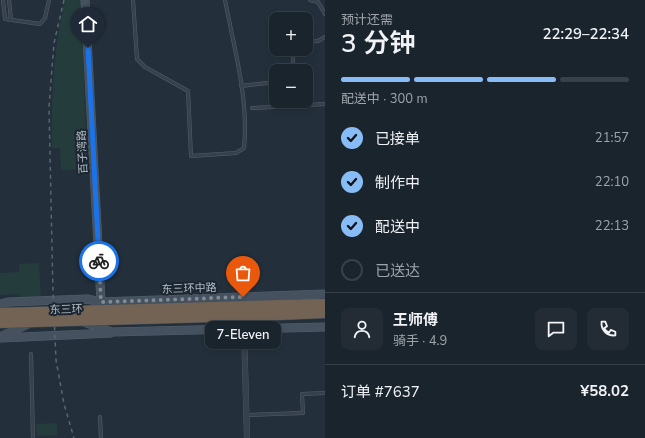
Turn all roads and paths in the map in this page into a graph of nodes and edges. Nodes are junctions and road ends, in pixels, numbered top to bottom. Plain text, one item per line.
1 (3, 0) edge
2 (9, 0) edge
3 (49, 0) edge
4 (85, 0) edge
5 (133, 0) edge
6 (225, 0) edge
7 (310, 0) edge
8 (325, 14) edge
9 (11, 20) junction
10 (325, 37) edge
11 (313, 41) edge
12 (269, 83) edge
13 (241, 86) junction
14 (325, 104) edge
15 (252, 108) dead end
16 (325, 294) edge
17 (101, 302) junction
18 (325, 304) edge
19 (0, 306) edge
20 (279, 310) junction
21 (84, 313) junction
22 (325, 313) edge
23 (0, 314) edge
24 (26, 315) junction
25 (84, 322) junction
26 (0, 323) edge
27 (26, 324) junction
28 (325, 327) edge
29 (244, 328) junction
30 (112, 332) junction
31 (0, 337) edge
32 (31, 354) dead end
33 (325, 393) edge
34 (246, 415) junction
35 (100, 417) dead end
36 (32, 438) edge
37 (101, 438) edge
38 (247, 438) edge

1 - 9 lane
2 - 9 lane
3 - 9 lane
4 - 17 street, 百子湾路
5 - 13 lane
6 - 13 lane
7 - 8 lane
10 - 11 lane
12 - 13 lane
14 - 15 lane
16 - 17 street, 东三环中路
17 - 19 street, 东三环中路
17 - 21 street
18 - 20 highway, 东三环
19 - 24 street, 东三环中路
20 - 22 highway, 东三环
20 - 23 highway, 东三环, bridge
20 - 26 highway, 东三环, bridge
21 - 24 street, 东三环中路
21 - 25 street
24 - 27 street
25 - 27 street
25 - 30 street
27 - 31 street
28 - 29 street
29 - 30 street
29 - 34 street
30 - 31 street
32 - 36 lane
33 - 34 lane
34 - 38 street
35 - 37 lane

